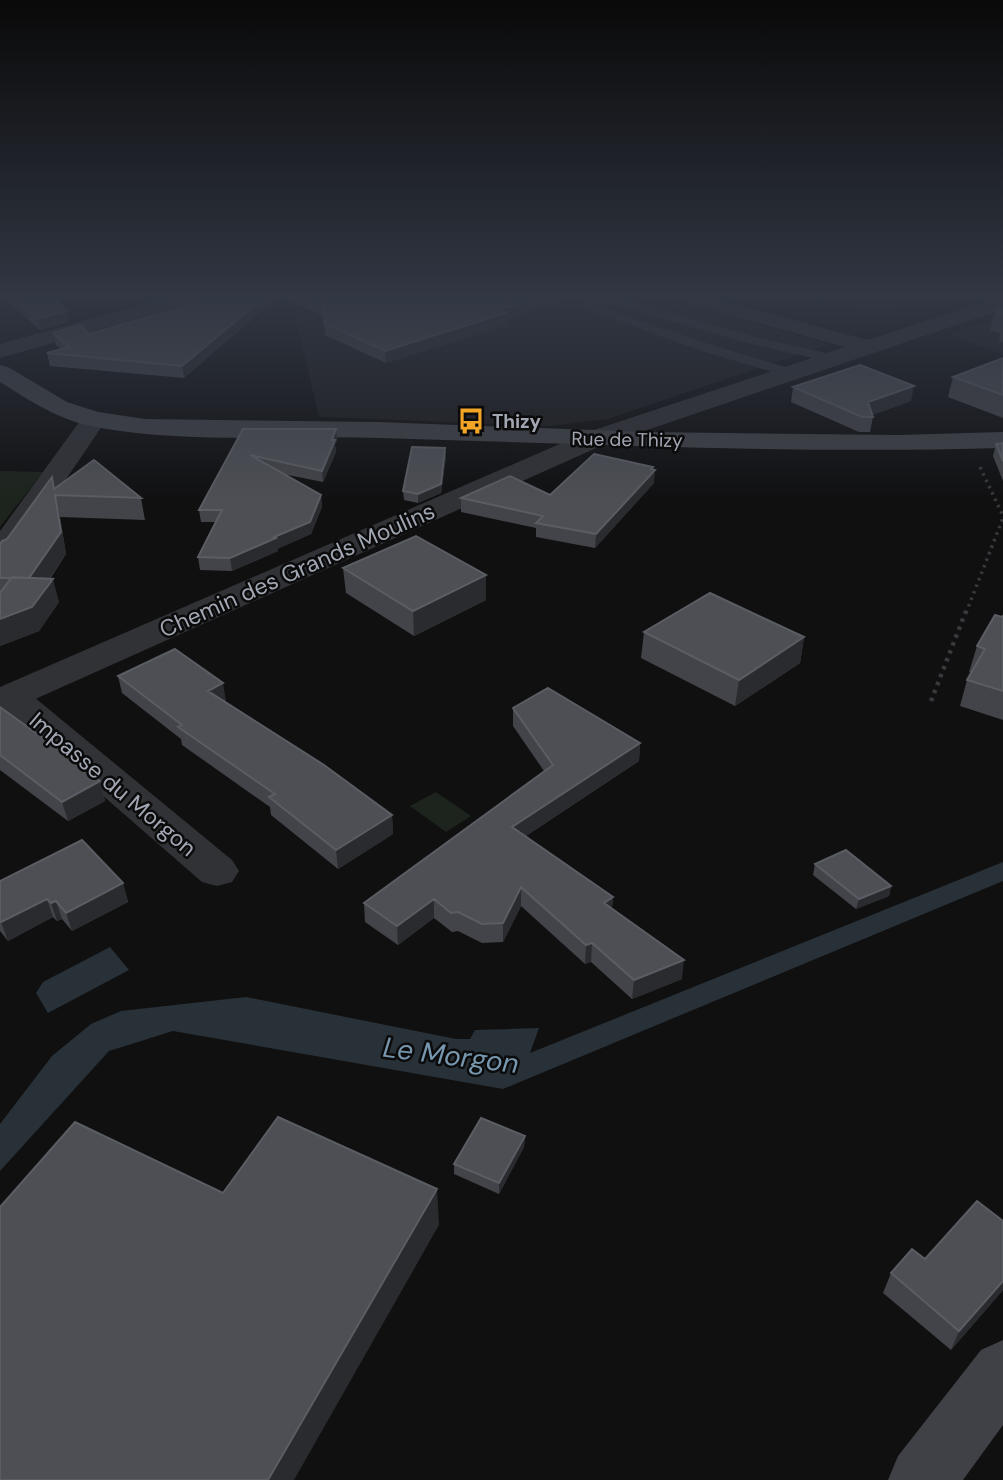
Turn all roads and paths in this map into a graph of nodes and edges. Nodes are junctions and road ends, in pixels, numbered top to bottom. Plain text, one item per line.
1 (761, 364) edge
2 (818, 364) edge
3 (791, 373) junction
4 (9, 378) edge
5 (695, 405) junction
6 (94, 419) junction
7 (209, 428) junction
8 (594, 439) junction
9 (702, 440) junction
10 (1003, 440) edge
11 (967, 441) junction
12 (1003, 517) edge
13 (0, 552) edge
14 (5, 699) edge
15 (930, 701) dead end
16 (217, 871) dead end
17 (1003, 1372) edge
18 (922, 1480) edge

1 - 3 lane
2 - 3 street, Chemin des Grands Moulins
3 - 5 street, Chemin des Grands Moulins
4 - 6 main road, Rue de Thizy
4 - 7 main road, Rue de Thizy
5 - 8 street, Chemin des Grands Moulins
5 - 9 street
6 - 7 main road, Rue de Thizy
6 - 13 street
7 - 8 main road, Rue de Thizy
8 - 9 main road, Rue de Thizy
8 - 14 street, Chemin des Grands Moulins
9 - 11 main road, Rue de Thizy
10 - 11 main road, Rue de Thizy
11 - 12 path
12 - 15 path
14 - 16 street, Impasse du Morgon
17 - 18 main road

